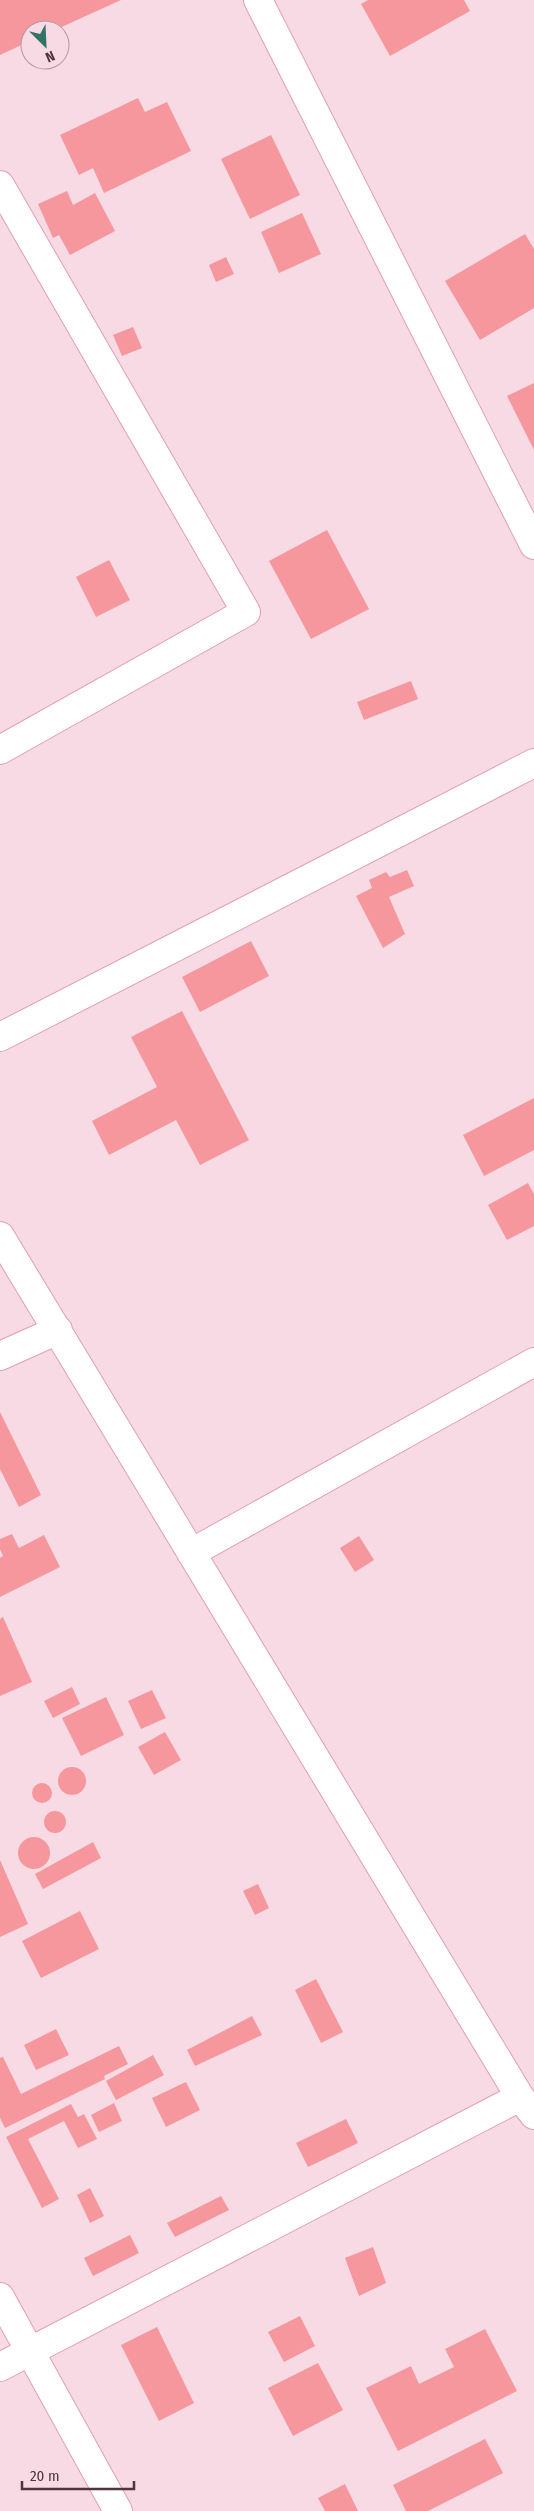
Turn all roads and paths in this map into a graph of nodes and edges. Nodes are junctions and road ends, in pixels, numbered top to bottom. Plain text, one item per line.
1 (258, 0) edge
2 (0, 185) edge
3 (534, 545) edge
4 (0, 750) edge
5 (534, 763) edge
6 (0, 1036) edge
7 (0, 1236) edge
8 (58, 1330) junction
9 (0, 1356) edge
10 (534, 1362) edge
11 (191, 1553) junction
12 (527, 2106) edge
13 (0, 2298) edge
14 (29, 2352) junction
15 (0, 2367) edge
16 (118, 2511) edge

1 - 3 street
2 - 4 street
5 - 6 street
7 - 8 street
8 - 9 street
8 - 11 street
10 - 11 street
11 - 12 street
12 - 14 street
13 - 14 street
14 - 15 street
14 - 16 street

